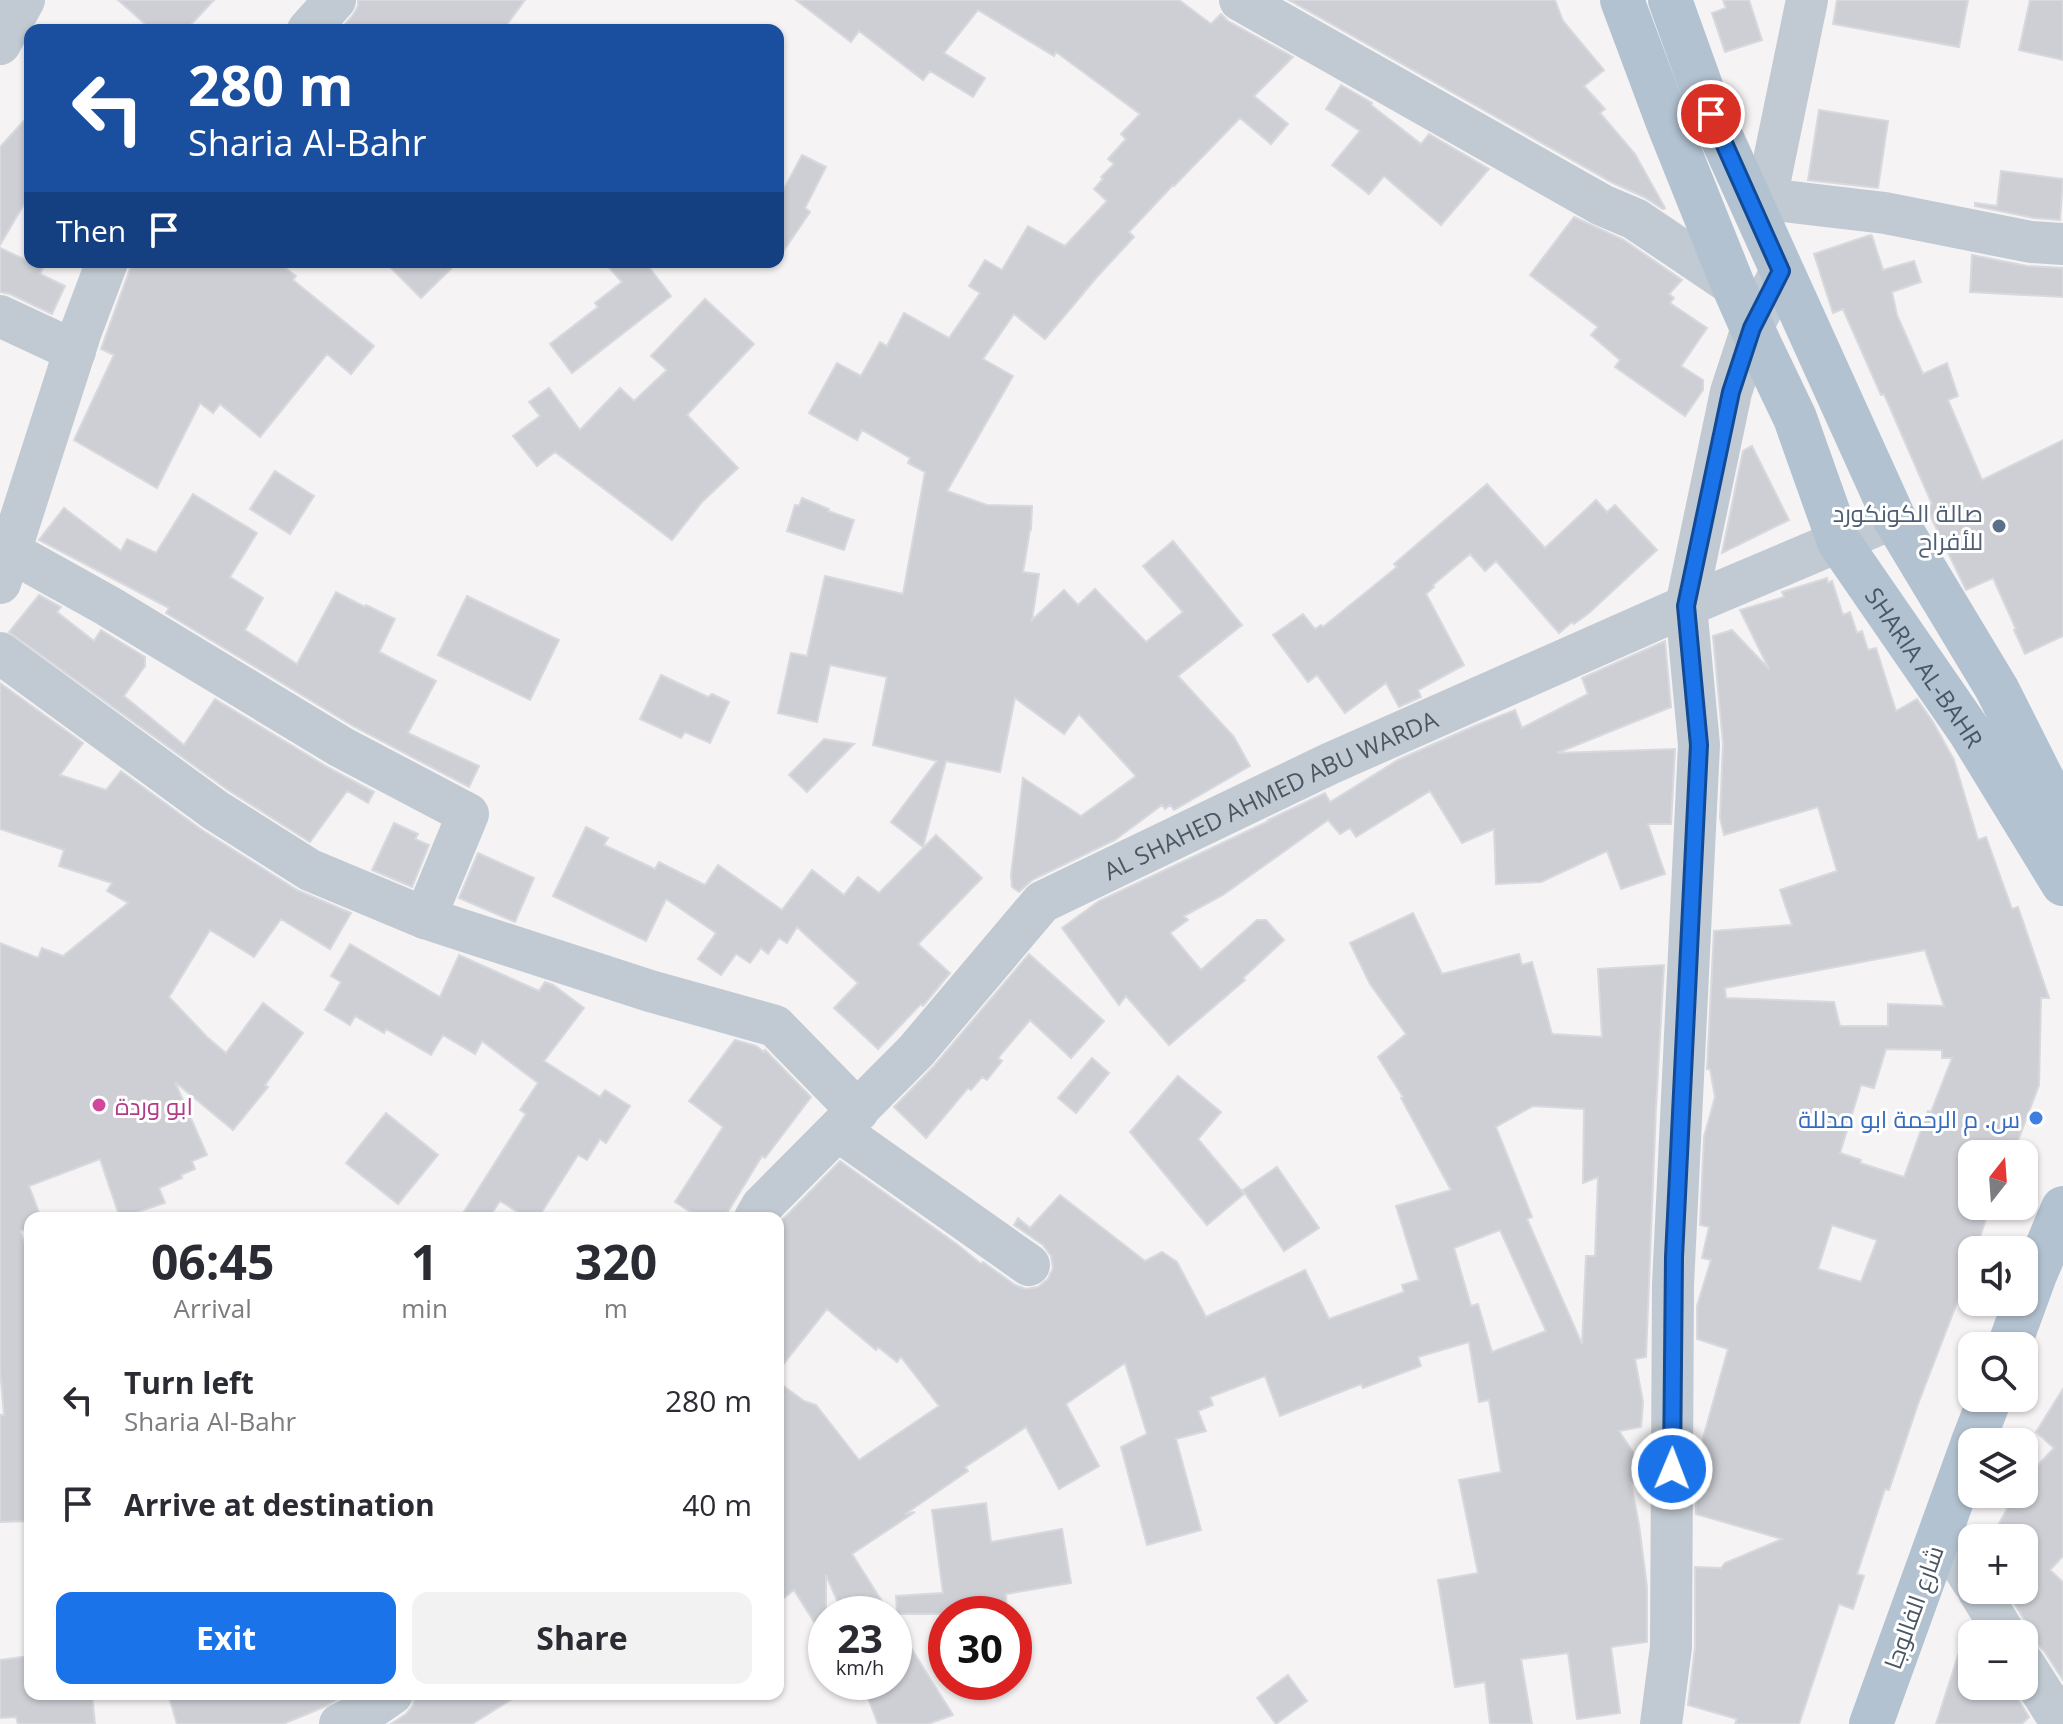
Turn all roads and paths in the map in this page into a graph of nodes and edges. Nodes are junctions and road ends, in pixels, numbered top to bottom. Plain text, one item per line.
1 (24, 0) edge
2 (335, 0) edge
3 (1240, 0) edge
4 (1622, 0) edge
5 (1670, 0) edge
6 (1807, 0) edge
7 (313, 24) edge
8 (0, 44) edge
9 (1758, 200) junction
10 (2063, 244) edge
11 (105, 268) edge
12 (1781, 271) junction
13 (1733, 285) junction
14 (0, 316) edge
15 (1752, 328) junction
16 (78, 341) junction
17 (1894, 518) junction
18 (1839, 542) junction
19 (5, 568) edge
20 (1686, 606) junction
21 (0, 653) edge
22 (2063, 820) edge
23 (2063, 884) edge
24 (425, 918) junction
25 (849, 1121) junction
26 (2063, 1208) edge
27 (758, 1212) edge
28 (1029, 1265) dead end
29 (2014, 1332) edge
30 (1958, 1485) edge
31 (1941, 1531) junction
32 (1958, 1558) edge
33 (2038, 1686) edge
34 (383, 1700) edge
35 (340, 1724) edge
36 (1661, 1724) edge
37 (1871, 1724) edge
38 (2062, 1724) edge

1 - 8 street
2 - 7 street
3 - 13 street
4 - 13 main road, SHARIA AL-BAHR
5 - 9 main road, SHARIA AL-BAHR
6 - 9 street
9 - 10 street
9 - 12 main road, SHARIA AL-BAHR
11 - 16 street
12 - 15 street
12 - 17 main road, SHARIA AL-BAHR
13 - 15 main road, SHARIA AL-BAHR
14 - 16 street
15 - 18 main road, SHARIA AL-BAHR
15 - 20 street
16 - 19 street
17 - 18 street, AL SHAHED AHMED ABU WARDA
17 - 22 main road, SHARIA AL-BAHR
18 - 20 street, AL SHAHED AHMED ABU WARDA
18 - 23 main road, SHARIA AL-BAHR
19 - 24 street
20 - 25 street, AL SHAHED AHMED ABU WARDA
20 - 36 street
21 - 24 street
24 - 25 street
25 - 27 street, AL SHAHED AHMED ABU WARDA
25 - 28 street
26 - 29 main road
30 - 31 main road, شارع الفالوجا
31 - 32 street
31 - 37 main road, شارع الفالوجا
33 - 38 street
34 - 35 street

